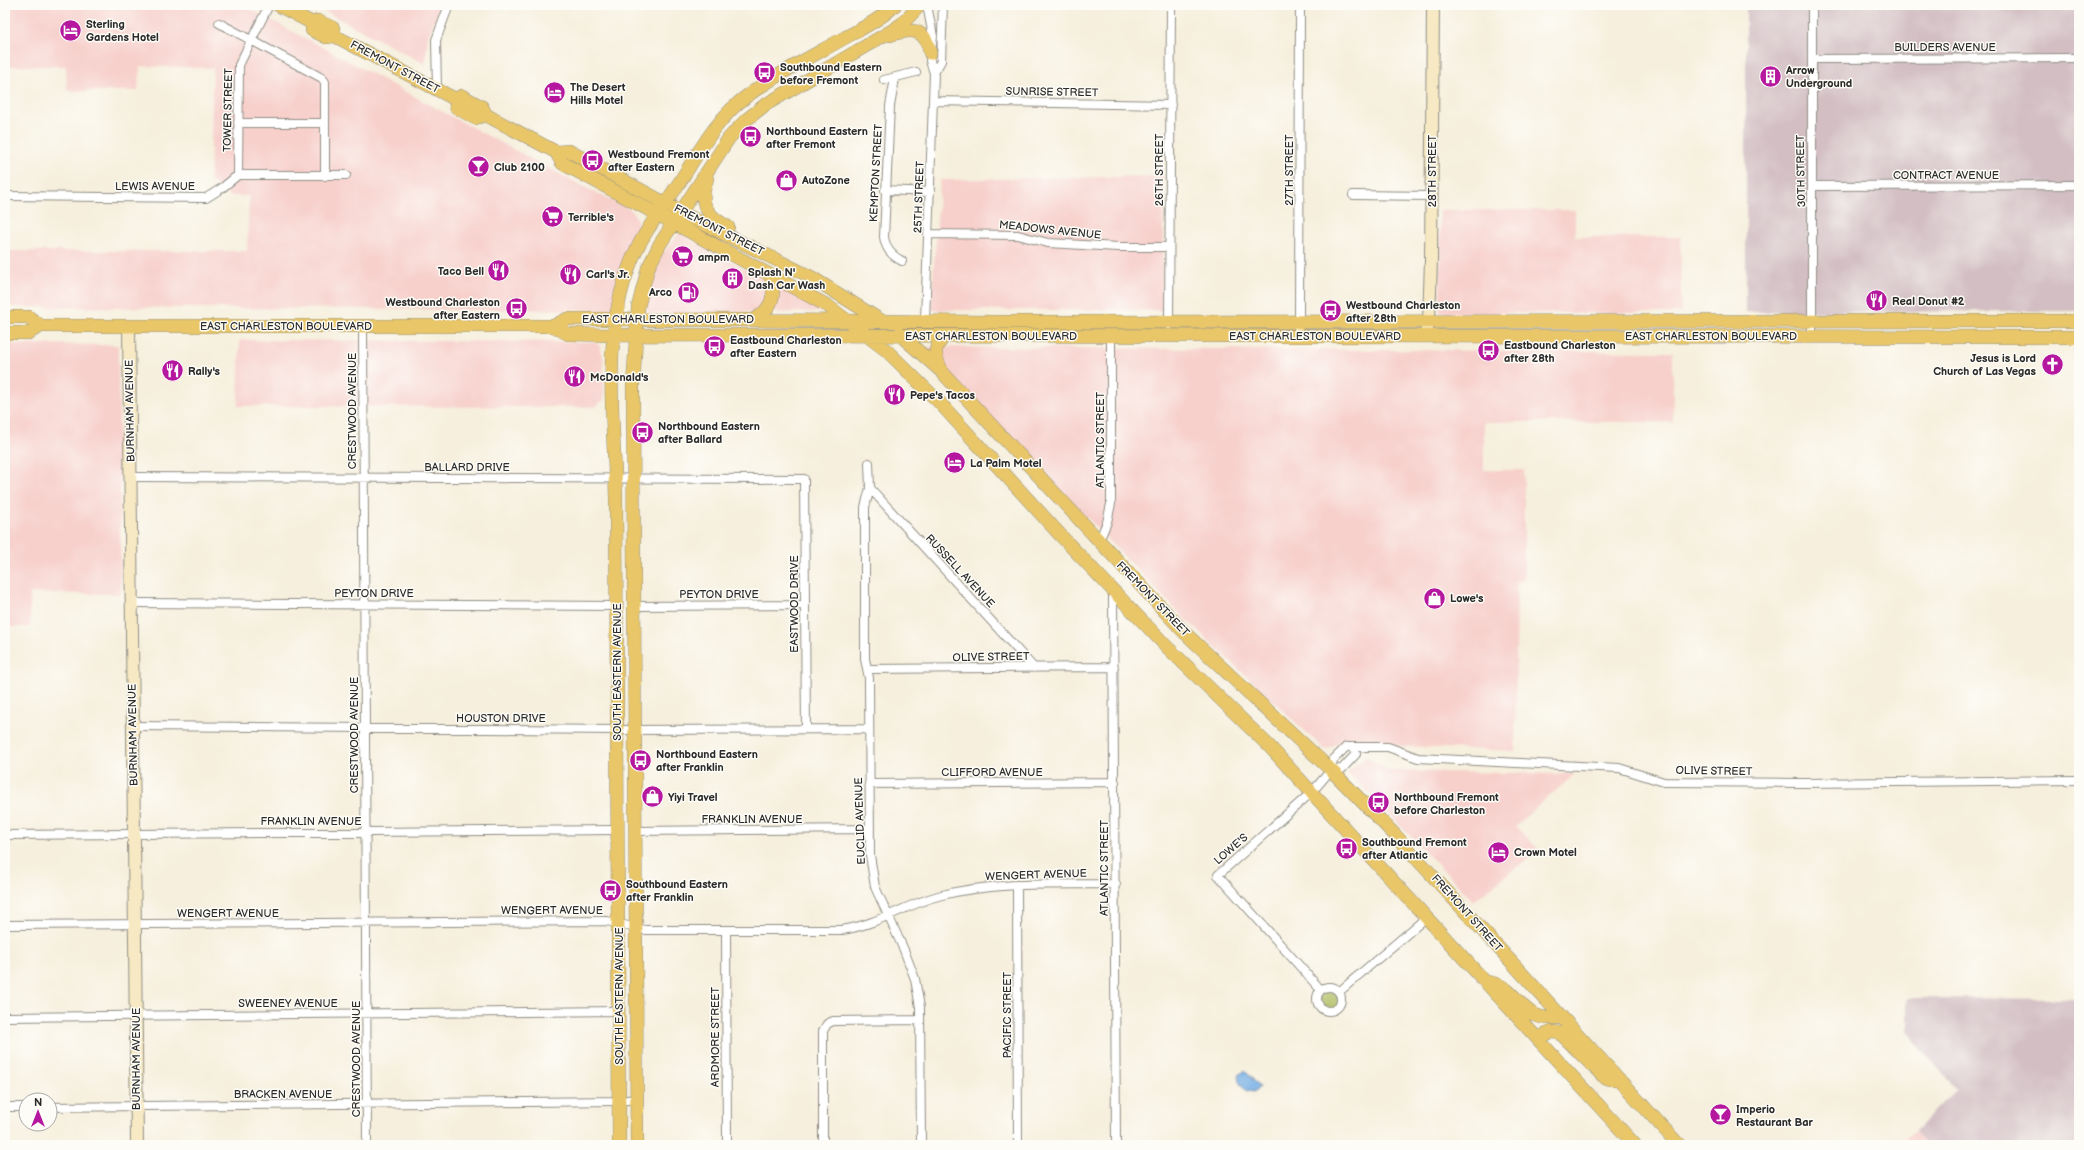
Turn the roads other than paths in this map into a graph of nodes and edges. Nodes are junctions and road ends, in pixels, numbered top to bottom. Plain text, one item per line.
1 (269, 5) edge
2 (278, 5) edge
3 (449, 5) edge
4 (895, 5) edge
5 (920, 5) edge
6 (927, 5) edge
7 (943, 5) edge
8 (1171, 5) edge
9 (1300, 5) edge
10 (1433, 5) edge
11 (1812, 5) edge
12 (219, 23) dead end
13 (883, 37) junction
14 (251, 38) junction
15 (824, 50) junction
16 (930, 53) junction
17 (2079, 58) edge
18 (1812, 59) junction
19 (916, 72) dead end
20 (934, 73) junction
21 (894, 78) junction
22 (884, 80) dead end
23 (437, 89) junction
24 (933, 101) junction
25 (1171, 105) junction
26 (755, 112) junction
27 (238, 123) junction
28 (325, 123) junction
29 (712, 164) junction
30 (238, 175) junction
31 (346, 175) dead end
32 (324, 176) junction
33 (1813, 186) junction
34 (2079, 186) edge
35 (885, 190) junction
36 (930, 192) junction
37 (5, 196) edge
38 (1353, 196) dead end
39 (1432, 196) junction
40 (662, 209) junction
41 (677, 218) junction
42 (928, 234) junction
43 (747, 244) junction
44 (1170, 247) junction
45 (902, 261) dead end
46 (770, 275) junction
47 (5, 317) edge
48 (615, 319) junction
49 (846, 319) junction
50 (637, 320) junction
51 (754, 320) junction
52 (880, 320) junction
53 (1812, 320) junction
54 (925, 321) junction
55 (1170, 321) junction
56 (1605, 321) junction
57 (2079, 321) edge
58 (1299, 322) junction
59 (1429, 322) junction
60 (41, 326) junction
61 (129, 326) junction
62 (362, 326) junction
63 (554, 326) junction
64 (5, 333) edge
65 (613, 335) junction
66 (636, 335) junction
67 (869, 336) junction
68 (902, 336) junction
69 (945, 336) junction
70 (1111, 336) junction
71 (1170, 336) junction
72 (1297, 336) junction
73 (1425, 336) junction
74 (1580, 336) junction
75 (1632, 336) junction
76 (1812, 336) junction
77 (2079, 337) edge
78 (942, 372) junction
79 (869, 463) dead end
80 (131, 477) junction
81 (363, 478) junction
82 (615, 478) junction
83 (633, 478) junction
84 (804, 479) joint
85 (870, 488) junction
86 (1099, 541) junction
87 (1113, 592) junction
88 (132, 603) junction
89 (364, 604) junction
90 (805, 605) junction
91 (616, 606) junction
92 (634, 606) junction
93 (1114, 667) junction
94 (1034, 668) junction
95 (867, 669) junction
96 (133, 726) junction
97 (365, 729) junction
98 (806, 729) junction
99 (869, 729) junction
100 (617, 730) junction
101 (635, 730) junction
102 (1353, 747) junction
103 (1331, 770) junction
104 (2079, 780) edge
105 (1115, 782) junction
106 (869, 784) junction
107 (1312, 792) junction
108 (870, 829) junction
109 (618, 830) junction
110 (635, 831) junction
111 (366, 832) junction
112 (134, 833) junction
113 (5, 835) edge
114 (1116, 884) junction
115 (1018, 885) junction
116 (888, 916) junction
117 (1427, 917) junction
118 (366, 923) junction
119 (618, 923) junction
120 (135, 924) junction
121 (5, 925) edge
122 (635, 927) junction
123 (726, 930) junction
124 (1486, 982) junction
125 (1321, 990) junction
126 (1340, 991) junction
127 (619, 1011) junction
128 (367, 1014) junction
129 (136, 1016) junction
130 (5, 1017) edge
131 (1562, 1017) junction
132 (920, 1020) junction
133 (1537, 1038) junction
134 (1619, 1079) junction
135 (636, 1099) junction
136 (619, 1101) junction
137 (367, 1104) junction
138 (136, 1106) junction
139 (5, 1107) edge
140 (18, 1107) edge
141 (58, 1107) edge
142 (137, 1145) edge
143 (367, 1145) edge
144 (619, 1145) edge
145 (637, 1145) edge
146 (727, 1145) edge
147 (823, 1145) edge
148 (920, 1145) edge
149 (1018, 1145) edge
150 (1116, 1145) edge
151 (1636, 1145) edge
152 (1680, 1145) edge

1 - 14 street, TOWER STREET
2 - 23 main road, FREMONT STREET
3 - 23 street
4 - 15 main road
5 - 13 main road
6 - 16 street, 25TH STREET
7 - 20 street, 25TH STREET
8 - 25 street, 26TH STREET
9 - 58 street, 27TH STREET
10 - 39 street, 28TH STREET
11 - 18 street, 30TH STREET
12 - 14 street
13 - 16 main road
13 - 26 main road
14 - 27 street, TOWER STREET
14 - 28 street
15 - 26 main road
15 - 40 main road, SOUTH EASTERN AVENUE
16 - 20 street, 25TH STREET
17 - 18 street, BUILDERS AVENUE
18 - 33 street, 30TH STREET
19 - 21 street
20 - 24 street, 25TH STREET
21 - 22 street
21 - 35 street, KEMPTON STREET
23 - 40 main road, FREMONT STREET
24 - 25 street, SUNRISE STREET
24 - 36 street, 25TH STREET
25 - 44 street, 26TH STREET
26 - 29 main road
27 - 28 street
27 - 30 street, TOWER STREET
28 - 32 street
29 - 41 main road, SOUTH EASTERN AVENUE
29 - 43 main road
30 - 32 street
30 - 37 street, LEWIS AVENUE
31 - 32 street
33 - 34 street, CONTRACT AVENUE
33 - 53 street, 30TH STREET
35 - 36 street
35 - 45 street, KEMPTON STREET
36 - 42 street, 25TH STREET
38 - 39 street
39 - 59 street, 28TH STREET
40 - 41 main road, FREMONT STREET
40 - 48 main road, SOUTH EASTERN AVENUE
41 - 43 main road, FREMONT STREET
41 - 46 main road, FREMONT STREET
41 - 50 main road, SOUTH EASTERN AVENUE
42 - 44 street, MEADOWS AVENUE
42 - 54 street, 25TH STREET
43 - 52 main road, FREMONT STREET
44 - 55 street, 26TH STREET
46 - 49 main road, FREMONT STREET
46 - 51 main road
47 - 60 main road, EAST CHARLESTON BOULEVARD
48 - 50 main road, EAST CHARLESTON BOULEVARD
48 - 63 main road, EAST CHARLESTON BOULEVARD
48 - 65 main road, SOUTH EASTERN AVENUE
49 - 51 main road, EAST CHARLESTON BOULEVARD
49 - 52 main road, EAST CHARLESTON BOULEVARD
49 - 67 main road, FREMONT STREET
50 - 51 main road, EAST CHARLESTON BOULEVARD
50 - 66 main road, SOUTH EASTERN AVENUE
52 - 54 main road, EAST CHARLESTON BOULEVARD
52 - 68 main road, FREMONT STREET
53 - 56 main road, EAST CHARLESTON BOULEVARD
53 - 57 main road, EAST CHARLESTON BOULEVARD
53 - 76 street, 30TH STREET
54 - 55 main road, EAST CHARLESTON BOULEVARD
55 - 58 main road, EAST CHARLESTON BOULEVARD
55 - 71 street, 26TH STREET
56 - 59 main road, EAST CHARLESTON BOULEVARD
56 - 74 main road
56 - 75 main road
58 - 59 main road, EAST CHARLESTON BOULEVARD
58 - 72 street, 27TH STREET
59 - 73 street, 28TH STREET
60 - 61 main road, EAST CHARLESTON BOULEVARD
60 - 64 main road, EAST CHARLESTON BOULEVARD
61 - 62 main road, EAST CHARLESTON BOULEVARD
61 - 80 street, BURNHAM AVENUE
62 - 63 main road, EAST CHARLESTON BOULEVARD
62 - 81 street, CRESTWOOD AVENUE
63 - 65 main road, EAST CHARLESTON BOULEVARD
65 - 66 main road, EAST CHARLESTON BOULEVARD
65 - 82 main road, SOUTH EASTERN AVENUE
66 - 67 main road, EAST CHARLESTON BOULEVARD
66 - 83 main road, SOUTH EASTERN AVENUE
67 - 68 main road, EAST CHARLESTON BOULEVARD
67 - 87 main road, FREMONT STREET
68 - 69 main road, EAST CHARLESTON BOULEVARD
68 - 78 main road, FREMONT STREET
69 - 70 main road, EAST CHARLESTON BOULEVARD
69 - 78 main road
70 - 71 main road, EAST CHARLESTON BOULEVARD
70 - 86 street, ATLANTIC STREET
71 - 72 main road, EAST CHARLESTON BOULEVARD
72 - 73 main road, EAST CHARLESTON BOULEVARD
73 - 74 main road, EAST CHARLESTON BOULEVARD
74 - 75 main road, EAST CHARLESTON BOULEVARD
75 - 76 main road, EAST CHARLESTON BOULEVARD
76 - 77 main road, EAST CHARLESTON BOULEVARD
78 - 86 main road, FREMONT STREET
79 - 85 street, EUCLID AVENUE
80 - 81 street, BALLARD DRIVE
80 - 88 street, BURNHAM AVENUE
81 - 82 street, BALLARD DRIVE
81 - 89 street, CRESTWOOD AVENUE
82 - 83 street, BALLARD DRIVE
82 - 91 main road, SOUTH EASTERN AVENUE
83 - 84 street, BALLARD DRIVE
83 - 92 main road, SOUTH EASTERN AVENUE
84 - 90 street, EASTWOOD DRIVE
85 - 94 street, RUSSELL AVENUE
85 - 95 street, EUCLID AVENUE
86 - 103 main road, FREMONT STREET
87 - 93 street, ATLANTIC STREET
87 - 107 main road, FREMONT STREET
88 - 89 street, PEYTON DRIVE
88 - 96 street, BURNHAM AVENUE
89 - 91 street, PEYTON DRIVE
89 - 97 street, CRESTWOOD AVENUE
90 - 92 street, PEYTON DRIVE
90 - 98 street, EASTWOOD DRIVE
91 - 100 main road, SOUTH EASTERN AVENUE
92 - 101 main road, SOUTH EASTERN AVENUE
93 - 94 street, OLIVE STREET
93 - 105 street, ATLANTIC STREET
94 - 95 street, OLIVE STREET
95 - 99 street, EUCLID AVENUE
96 - 97 street, HOUSTON DRIVE
96 - 112 street, BURNHAM AVENUE
97 - 100 street, HOUSTON DRIVE
97 - 111 street, CRESTWOOD AVENUE
98 - 99 street, HOUSTON DRIVE
98 - 101 street, HOUSTON DRIVE
99 - 106 street, EUCLID AVENUE
100 - 101 street, HOUSTON DRIVE
100 - 109 main road, SOUTH EASTERN AVENUE
101 - 110 main road, SOUTH EASTERN AVENUE
102 - 103 street, OLIVE STREET
102 - 103 street, OLIVE STREET
102 - 104 street, OLIVE STREET
103 - 107 street, OLIVE STREET
103 - 131 main road, FREMONT STREET
105 - 106 street, CLIFFORD AVENUE
105 - 114 street, ATLANTIC STREET
106 - 108 street, EUCLID AVENUE
107 - 117 main road, FREMONT STREET
107 - 125 street, LOWE'S
108 - 110 street, FRANKLIN AVENUE
108 - 116 street, EUCLID AVENUE
109 - 111 street, FRANKLIN AVENUE
109 - 119 main road, SOUTH EASTERN AVENUE
110 - 122 main road, SOUTH EASTERN AVENUE
111 - 112 street, FRANKLIN AVENUE
111 - 118 street, CRESTWOOD AVENUE
112 - 113 street, FRANKLIN AVENUE
112 - 120 street, BURNHAM AVENUE
114 - 115 street, WENGERT AVENUE
114 - 150 street, ATLANTIC STREET
115 - 116 street, WENGERT AVENUE
115 - 149 street, PACIFIC STREET
116 - 123 street, WENGERT AVENUE
116 - 132 street, EUCLID AVENUE
117 - 124 main road, FREMONT STREET
117 - 126 street
118 - 119 street, WENGERT AVENUE
118 - 120 street, WENGERT AVENUE
118 - 128 street, CRESTWOOD AVENUE
119 - 122 street, WENGERT AVENUE
119 - 127 main road, SOUTH EASTERN AVENUE
120 - 121 street, WENGERT AVENUE
120 - 129 street, BURNHAM AVENUE
122 - 123 street, WENGERT AVENUE
122 - 135 main road, SOUTH EASTERN AVENUE
123 - 146 street, ARDMORE STREET
124 - 131 main road
124 - 133 main road, FREMONT STREET
125 - 126 street
125 - 126 street
127 - 128 street, SWEENEY AVENUE
127 - 136 main road, SOUTH EASTERN AVENUE
128 - 129 street, SWEENEY AVENUE
128 - 137 street, CRESTWOOD AVENUE
129 - 130 street, SWEENEY AVENUE
129 - 138 street, BURNHAM AVENUE
131 - 134 main road, FREMONT STREET
132 - 147 street
132 - 148 street, EUCLID AVENUE
133 - 134 main road
133 - 151 main road, FREMONT STREET
134 - 152 main road, FREMONT STREET
135 - 136 street, BRACKEN AVENUE
135 - 145 main road, SOUTH EASTERN AVENUE
136 - 137 street, BRACKEN AVENUE
136 - 144 main road, SOUTH EASTERN AVENUE
137 - 138 street, BRACKEN AVENUE
137 - 143 street, CRESTWOOD AVENUE
138 - 141 street, BRACKEN AVENUE
138 - 142 street, BURNHAM AVENUE
139 - 140 street

